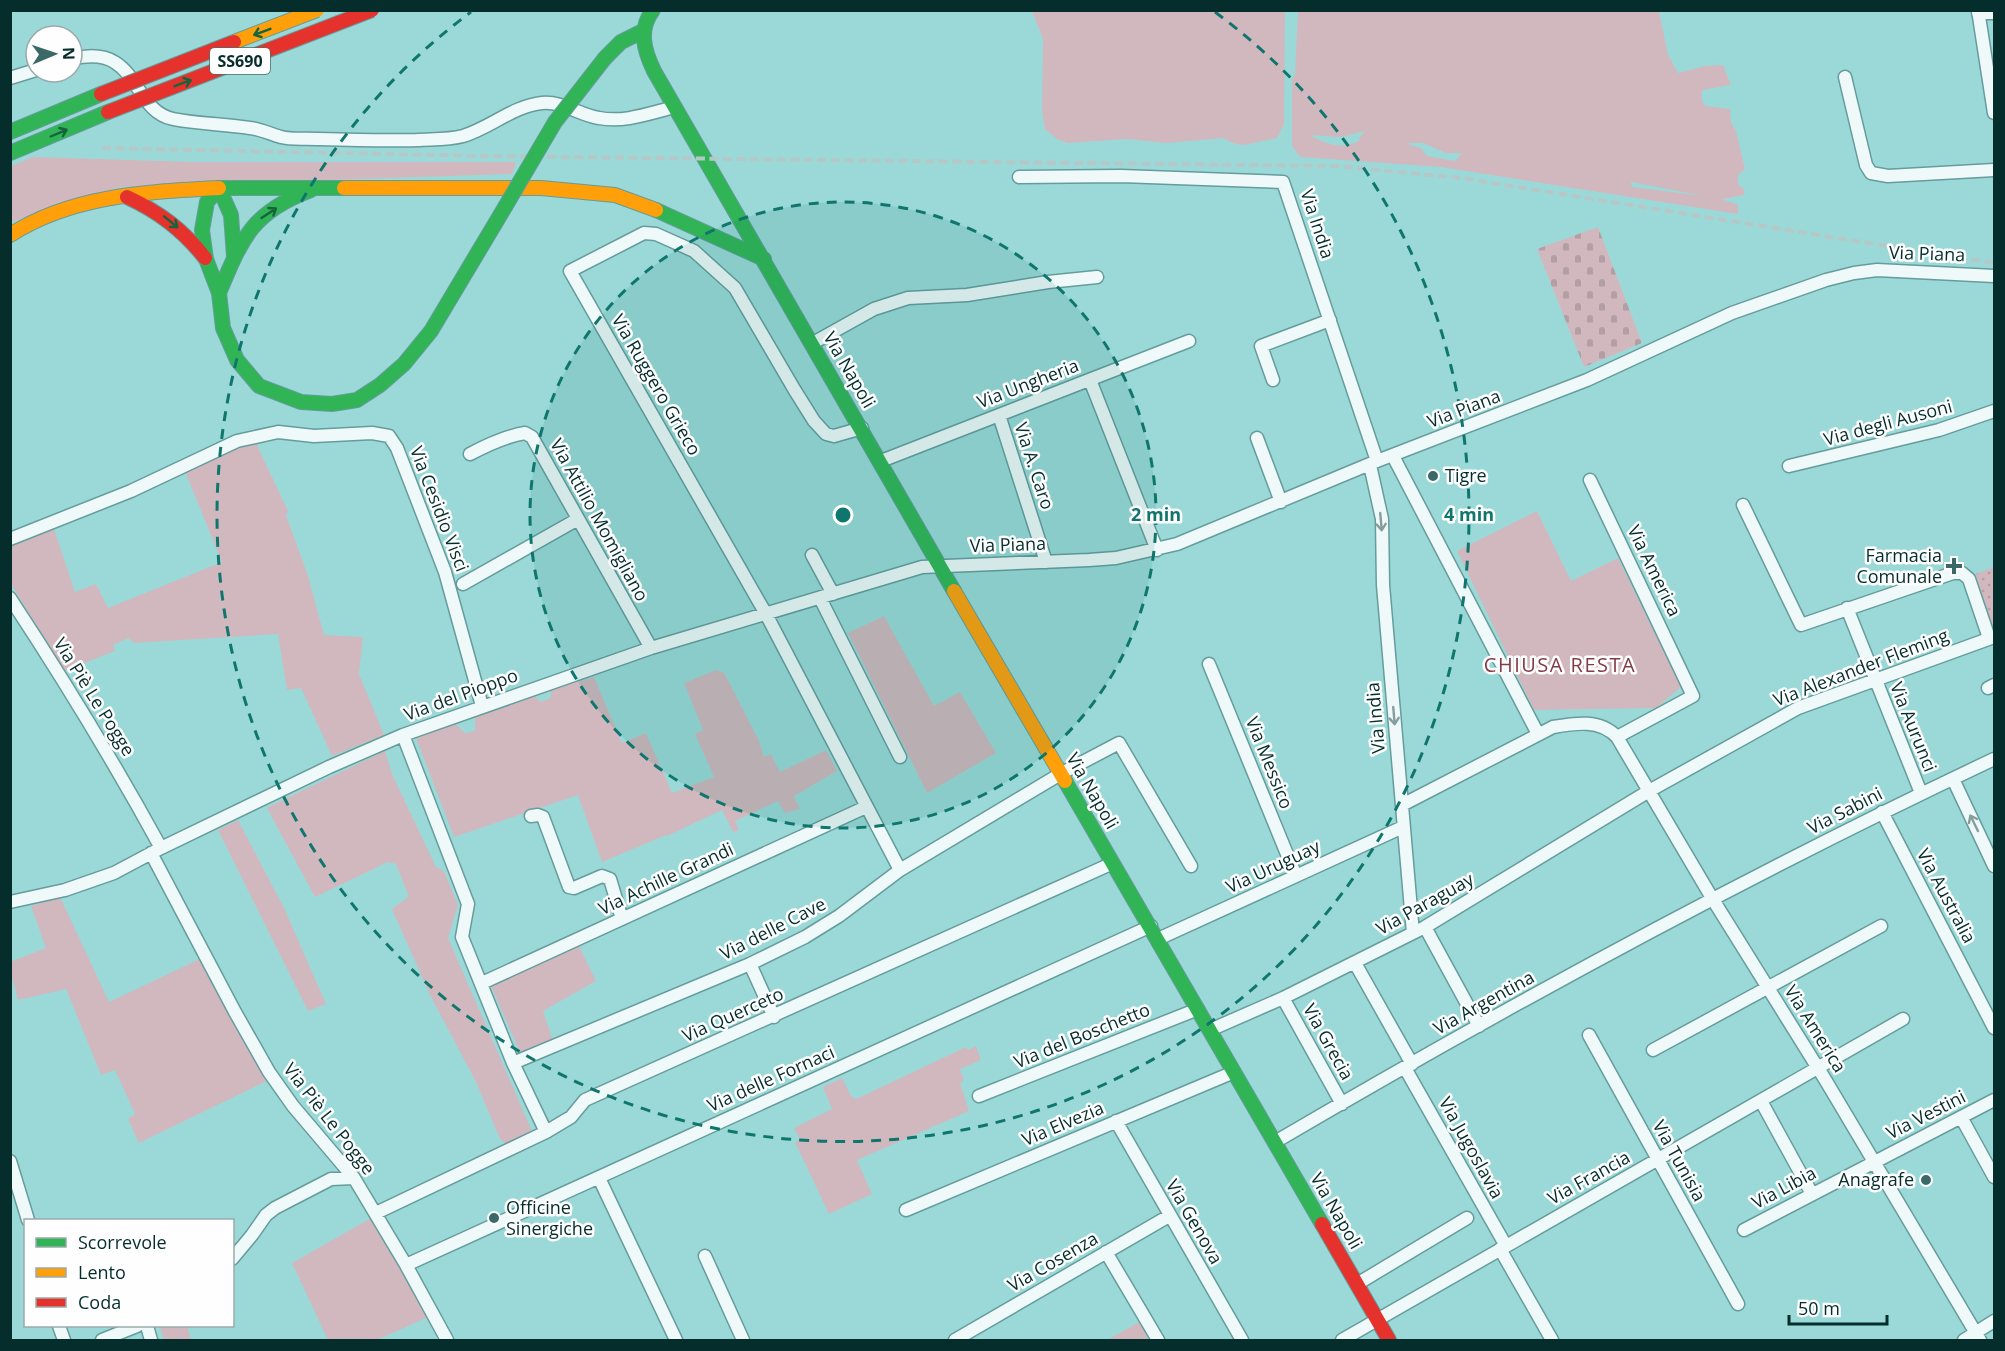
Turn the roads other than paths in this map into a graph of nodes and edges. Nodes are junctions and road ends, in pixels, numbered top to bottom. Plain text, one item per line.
1 (317, 10) edge
2 (372, 10) edge
3 (653, 10) edge
4 (1978, 12) edge
5 (1995, 13) edge
6 (643, 31) junction
7 (84, 56) edge
8 (1845, 77) dead end
9 (675, 106) junction
10 (1995, 113) edge
11 (10, 132) edge
12 (10, 153) edge
13 (1995, 170) edge
14 (1019, 177) dead end
15 (321, 187) junction
16 (219, 188) junction
17 (128, 197) junction
18 (10, 235) edge
19 (234, 258) junction
20 (206, 259) junction
21 (764, 259) junction
22 (1995, 276) edge
23 (1097, 277) dead end
24 (219, 293) junction
25 (1330, 320) junction
26 (1189, 341) dead end
27 (813, 344) junction
28 (1090, 380) junction
29 (1273, 380) dead end
30 (1995, 411) edge
31 (999, 415) junction
32 (862, 428) junction
33 (1257, 438) dead end
34 (470, 454) dead end
35 (1393, 456) junction
36 (881, 461) junction
37 (1373, 463) junction
38 (1789, 466) dead end
39 (1590, 480) dead end
40 (1281, 502) junction
41 (1743, 505) dead end
42 (578, 519) junction
43 (10, 539) edge
44 (1157, 550) junction
45 (812, 555) dead end
46 (1046, 562) junction
47 (940, 566) junction
48 (463, 584) dead end
49 (833, 594) junction
50 (10, 598) edge
51 (820, 598) junction
52 (1846, 608) junction
53 (766, 614) junction
54 (1992, 638) edge
55 (651, 648) junction
56 (1209, 664) dead end
57 (1874, 680) junction
58 (482, 706) junction
59 (1538, 734) junction
60 (403, 735) junction
61 (1617, 737) junction
62 (900, 757) dead end
63 (1995, 759) edge
64 (1062, 773) junction
65 (1953, 779) junction
66 (1649, 791) junction
67 (1921, 793) junction
68 (1402, 805) junction
69 (866, 807) junction
70 (1882, 812) junction
71 (531, 816) dead end
72 (1403, 827) junction
73 (156, 850) junction
74 (1113, 863) junction
75 (1191, 866) dead end
76 (1995, 866) edge
77 (900, 870) junction
78 (1296, 876) junction
79 (1712, 898) junction
80 (10, 902) edge
81 (622, 919) junction
82 (1151, 926) junction
83 (1881, 926) dead end
84 (1425, 927) junction
85 (1413, 933) junction
86 (1158, 939) junction
87 (1355, 963) junction
88 (750, 964) junction
89 (482, 983) junction
90 (1768, 987) junction
91 (1283, 998) junction
92 (1198, 1010) junction
93 (774, 1017) junction
94 (1903, 1019) dead end
95 (1479, 1026) junction
96 (1995, 1028) edge
97 (1210, 1030) junction
98 (1588, 1035) dead end
99 (1653, 1050) dead end
100 (513, 1063) junction
101 (1409, 1066) junction
102 (1818, 1068) junction
103 (1234, 1072) junction
104 (979, 1096) dead end
105 (1995, 1100) edge
106 (1761, 1101) junction
107 (1342, 1104) junction
108 (1961, 1117) junction
109 (1116, 1121) junction
110 (546, 1132) junction
111 (1275, 1142) junction
112 (1658, 1160) junction
113 (10, 1161) edge
114 (1874, 1162) junction
115 (1995, 1177) edge
116 (354, 1178) junction
117 (599, 1178) junction
118 (1812, 1194) junction
119 (906, 1210) dead end
120 (376, 1213) junction
121 (1169, 1216) junction
122 (1467, 1218) dead end
123 (27, 1219) edge
124 (1744, 1230) dead end
125 (1503, 1247) junction
126 (1106, 1252) junction
127 (705, 1256) dead end
128 (234, 1257) edge
129 (406, 1265) junction
130 (1357, 1284) junction
131 (1738, 1304) dead end
132 (1377, 1321) junction
133 (1995, 1321) edge
134 (135, 1327) edge
135 (1978, 1337) edge
136 (102, 1341) edge
137 (447, 1341) edge
138 (676, 1341) edge
139 (743, 1341) edge
140 (955, 1341) edge
141 (1158, 1341) edge
142 (1242, 1341) edge
143 (1341, 1341) edge
144 (1389, 1341) edge
145 (1552, 1341) edge
146 (1964, 1341) edge

1 -> 11 main road, SS690, bridge
12 -> 2 main road, SS690, bridge
3 - 6 main road
4 - 5 street
4 - 10 street
6 - 9 main road, Via Napoli
6 - 24 main road, bridge
7 - 9 street
8 - 13 street
9 - 21 main road, Via Napoli
14 - 25 street, Via India
15 - 16 main road
19 -> 15 main road
15 - 21 main road
16 - 17 main road
16 - 19 main road
16 - 20 main road
17 - 18 main road
17 -> 20 main road
19 - 24 main road
20 - 24 main road
21 - 27 main road, Via Napoli
22 - 35 street, Via Piana
23 - 27 street
25 - 29 street
25 - 37 street, Via India
26 - 28 street, Via Ungheria
27 - 32 main road, Via Napoli
28 - 31 street, Via Ungheria
28 - 44 street
30 - 38 street, Via degli Ausoni
31 - 36 street, Via Ungheria
31 - 46 street, Via A. Caro
32 - 36 main road, Via Napoli
32 - 53 street, Via Ruggero Grieco
33 - 40 street
34 - 42 street, Via Attilio Momigliano
35 - 37 street, Via Piana
35 - 59 street
36 - 47 main road, Via Napoli
37 - 40 street, Via Piana
37 -> 68 street, Via India
39 - 61 street, Via America
40 - 44 street, Via Piana
41 - 52 street
42 - 48 street
42 - 55 street, Via Attilio Momigliano
43 - 58 street, Via Cesidio Visci
44 - 46 street, Via Piana
45 - 49 street
46 - 47 street, Via Piana
47 - 49 street, Via del Pioppo
47 - 64 main road, Via Napoli
49 - 51 street, Via del Pioppo
50 - 73 street, Via Piè Le Pogge
51 - 53 street, Via del Pioppo
51 - 62 street
52 - 54 street
52 - 57 street, Via Aurunci
53 - 55 street, Via del Pioppo
53 - 69 street, Via Ruggero Grieco
54 - 57 street, Via Alexander Fleming
55 - 58 street, Via del Pioppo
56 - 78 street, Via Messico
57 - 66 street, Via Alexander Fleming
57 - 67 street, Via Aurunci
58 - 60 street, Via del Pioppo
59 - 61 street
59 - 68 street
60 - 73 street, Via del Pioppo
60 - 89 street
61 - 66 street, Via America
63 - 65 street, Via Sabini
64 - 74 main road, Via Napoli
64 - 75 street, Via delle Cave
64 - 77 street, Via delle Cave
65 - 67 street, Via Sabini
76 -> 65 street
66 - 79 street, Via America
66 - 84 street, Via Paraguay
67 - 70 street, Via Sabini
68 - 72 street, Via India
69 - 77 street, Via Ruggero Grieco
69 - 81 street, Via Achille Grandi
70 - 79 street, Via Sabini
70 - 96 street, Via Australia
71 - 81 street
72 - 78 street, Via Uruguay
72 - 85 street, Via India
73 - 80 street, Via del Pioppo
73 - 116 street, Via Piè Le Pogge
74 - 82 main road, Via Napoli
74 - 93 street, Via Querceto
77 - 88 street, Via delle Cave
78 - 86 street, Via Uruguay
79 - 90 street, Via America
79 - 95 street, Via Argentina
81 - 89 street, Via Achille Grandi
82 - 86 main road, Via Napoli
82 - 117 street, Via delle Fornaci
83 - 90 street
84 - 85 street, Via Paraguay
84 - 95 street
85 - 87 street, Via Paraguay
86 - 92 main road, Via Napoli
87 - 91 street, Via Paraguay
87 - 101 street, Via Jugoslavia
88 - 93 street
88 - 100 street, Via delle Cave
89 - 100 street
90 - 99 street
90 - 102 street, Via America
91 - 97 street, Via Paraguay
91 - 107 street, Via Grecia
92 - 97 main road, Via Napoli
92 - 104 street, Via del Boschetto
93 - 110 street, Via Querceto
94 - 102 street, Via Francia
95 - 101 street, Via Argentina
97 - 103 main road, Via Napoli
98 - 112 street, Via Tunisia
100 - 110 street
101 - 107 street, Via Argentina
101 - 125 street, Via Jugoslavia
102 - 106 street, Via Francia
102 - 114 street, Via America
103 - 109 street, Via Elvezia
103 - 111 main road, Via Napoli
105 - 108 street, Via Vestini
106 - 112 street, Via Francia
106 - 118 street
107 - 111 street, Via Argentina
108 - 114 street, Via Vestini
108 - 115 street
109 - 119 street, Via Elvezia
109 - 121 street, Via Genova
110 - 120 street, Via Querceto
111 - 130 main road, Via Napoli
112 - 125 street, Via Francia
112 - 131 street, Via Tunisia
113 - 123 street
114 - 118 street, Via Libia
114 - 135 street, Via America
116 - 120 street, Via Piè Le Pogge
116 - 128 street
117 - 129 street, Via delle Fornaci
117 - 138 street
118 - 124 street, Via Libia
120 - 129 street, Via Piè Le Pogge
121 - 126 street, Via Cosenza
121 - 142 street, Via Genova
122 - 130 street
125 - 132 street, Via Francia
125 - 145 street, Via Jugoslavia
126 - 140 street, Via Cosenza
126 - 141 street
127 - 139 street
129 - 137 street, Via Piè Le Pogge
130 - 132 main road, Via Napoli
132 - 143 street, Via Francia
132 - 144 main road, Via Napoli
133 - 135 street
134 - 136 street
135 - 146 street

